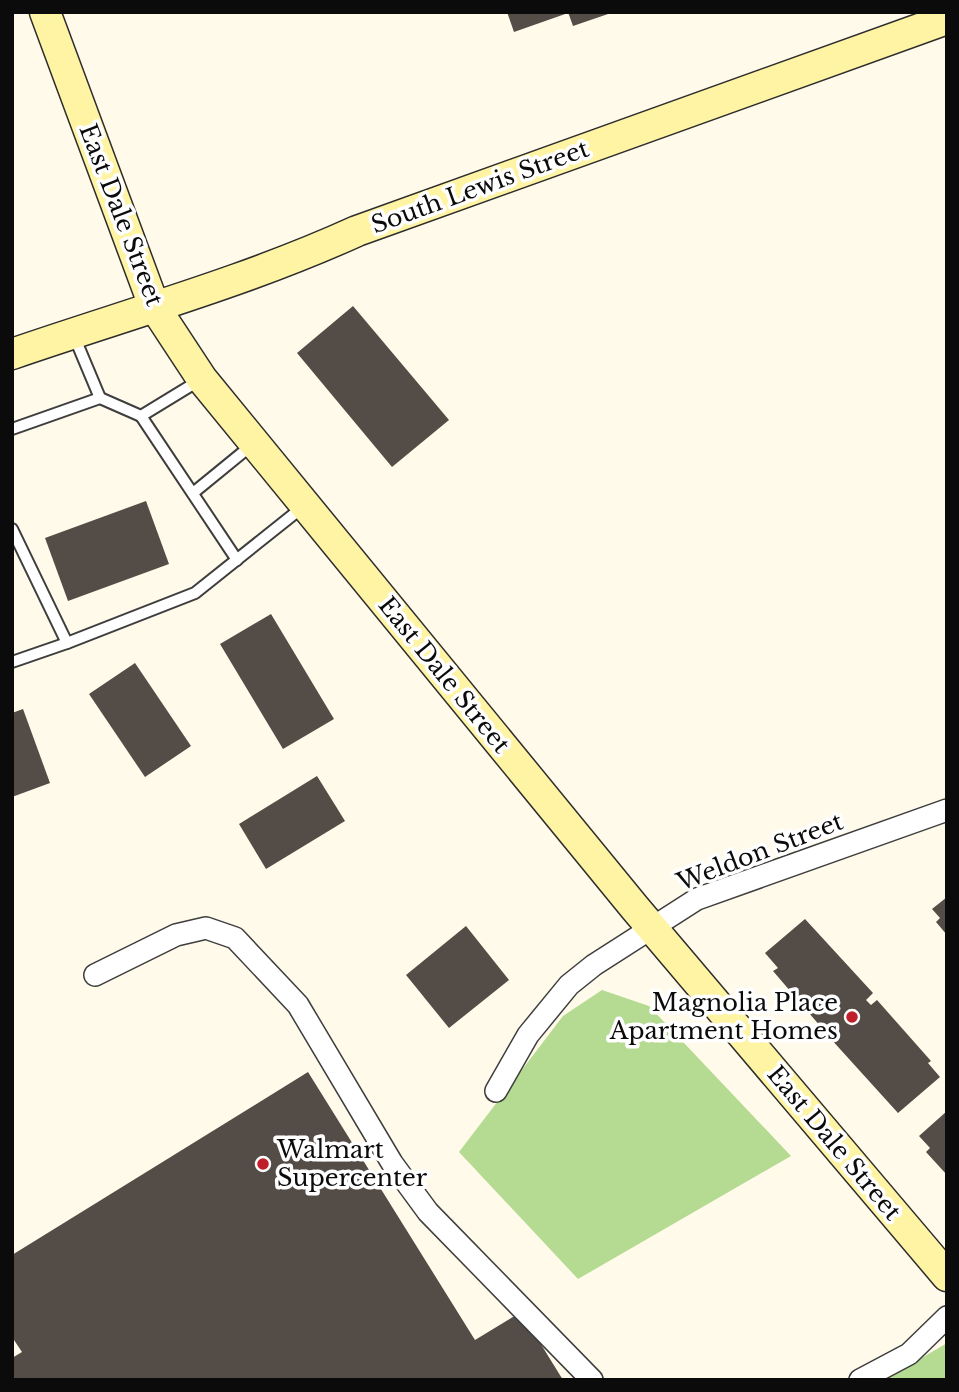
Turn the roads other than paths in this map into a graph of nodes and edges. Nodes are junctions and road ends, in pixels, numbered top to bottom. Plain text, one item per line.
1 (45, 12) edge
2 (947, 19) edge
3 (154, 306) junction
4 (73, 333) junction
5 (12, 354) edge
6 (202, 379) junction
7 (100, 398) junction
8 (141, 416) junction
9 (12, 429) edge
10 (255, 443) junction
11 (193, 493) junction
12 (305, 506) junction
13 (12, 529) edge
14 (237, 560) junction
15 (67, 643) junction
16 (12, 662) edge
17 (947, 810) edge
18 (653, 928) junction
19 (95, 975) dead end
20 (496, 1091) dead end
21 (947, 1276) edge
22 (947, 1317) edge
23 (592, 1380) edge
24 (860, 1380) edge

1 - 3 street, East Dale Street
2 - 3 street, South Lewis Street
3 - 4 street, South Lewis Street
3 - 6 street, East Dale Street
4 - 5 street, South Lewis Street
4 - 7 lane
6 - 8 lane
6 - 10 street, East Dale Street
7 - 8 lane
7 - 9 lane
8 - 11 lane
10 - 11 lane
10 - 12 street, East Dale Street
11 - 14 lane
12 - 14 lane
12 - 18 street, East Dale Street
13 - 15 lane
14 - 15 lane
15 - 16 lane
17 - 18 street, Weldon Street
18 - 20 street, Weldon Street
18 - 21 street, East Dale Street
19 - 23 street
22 - 24 street

